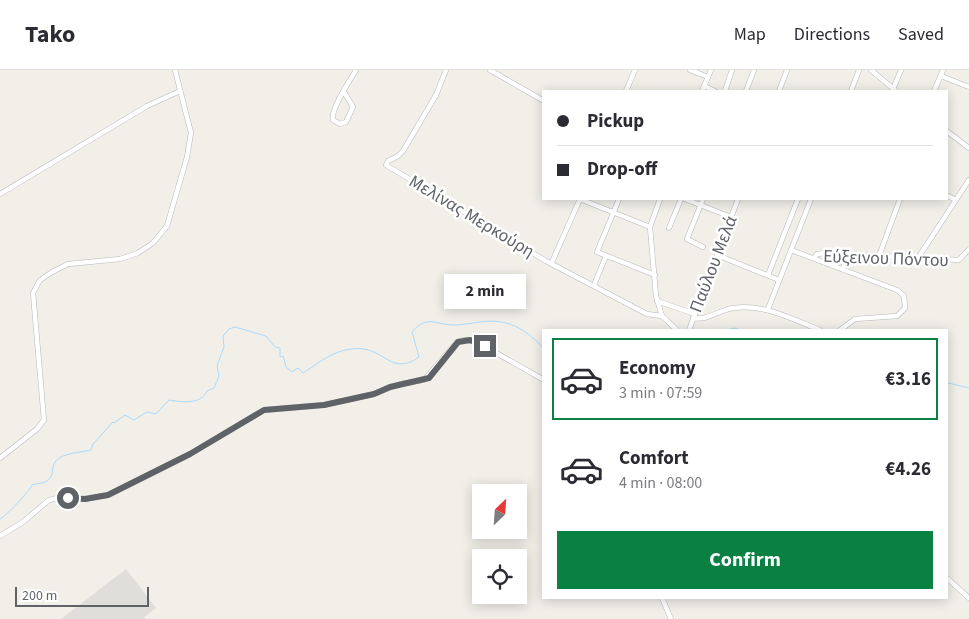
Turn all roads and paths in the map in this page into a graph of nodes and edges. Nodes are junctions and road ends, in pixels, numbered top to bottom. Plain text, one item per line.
1 (175, 70) edge
2 (356, 70) edge
3 (446, 70) edge
4 (490, 70) edge
5 (635, 70) edge
6 (690, 70) edge
7 (711, 70) edge
8 (732, 70) edge
9 (754, 70) edge
10 (787, 70) edge
11 (858, 70) edge
12 (871, 70) edge
13 (901, 70) edge
14 (943, 70) edge
15 (940, 76) junction
16 (708, 77) junction
17 (969, 87) edge
18 (703, 89) edge
19 (626, 90) edge
20 (725, 90) edge
21 (746, 90) edge
22 (779, 90) edge
23 (852, 90) edge
24 (894, 90) edge
25 (934, 90) edge
26 (180, 91) junction
27 (344, 92) junction
28 (542, 100) edge
29 (948, 132) edge
30 (969, 148) edge
31 (969, 180) edge
32 (0, 194) edge
33 (948, 196) edge
34 (580, 200) edge
35 (583, 200) edge
36 (619, 200) edge
37 (660, 200) edge
38 (681, 200) edge
39 (688, 200) edge
40 (703, 200) edge
41 (738, 200) edge
42 (798, 200) edge
43 (800, 200) edge
44 (811, 200) edge
45 (900, 200) edge
46 (956, 200) junction
47 (809, 204) junction
48 (701, 205) junction
49 (614, 212) junction
50 (731, 218) junction
51 (650, 227) junction
52 (669, 228) dead end
53 (703, 247) dead end
54 (969, 249) edge
55 (791, 250) junction
56 (847, 254) junction
57 (717, 255) junction
58 (606, 256) junction
59 (879, 256) junction
60 (814, 258) junction
61 (918, 258) junction
62 (552, 262) junction
63 (843, 269) junction
64 (654, 275) junction
65 (768, 275) junction
66 (779, 280) junction
67 (594, 285) junction
68 (657, 301) junction
69 (768, 309) junction
70 (662, 316) junction
71 (694, 316) junction
72 (676, 329) edge
73 (688, 329) edge
74 (818, 329) edge
75 (841, 329) edge
76 (542, 379) edge
77 (0, 458) edge
78 (0, 536) edge
79 (948, 579) edge
80 (969, 598) edge
81 (662, 599) edge
82 (671, 619) edge

1 - 26 street
2 - 27 street
3 - 62 street, Μελίνας Μερκούρη
4 - 28 street
5 - 19 street
6 - 16 street
7 - 16 street
8 - 20 street
9 - 21 street
10 - 22 street
11 - 23 street
12 - 24 street
13 - 24 street
14 - 15 street
15 - 17 street
15 - 25 street
16 - 18 street
26 - 32 street
26 - 77 street
27 - 27 street
29 - 30 street
31 - 46 street
33 - 46 street
34 - 62 street
35 - 49 street
36 - 49 street
37 - 51 street
38 - 52 street
39 - 48 street
40 - 48 street
41 - 50 street, Παύλου Μελά
42 - 65 street
43 - 47 street
44 - 47 street
45 - 59 street
46 - 61 street
47 - 55 street
48 - 50 street
48 - 53 street
49 - 51 street
49 - 58 street
50 - 57 street, Παύλου Μελά
51 - 64 street
54 - 61 street, Εύξεινου Πόντου
55 - 60 street
55 - 66 street
56 - 59 street, Εύξεινου Πόντου
56 - 60 street, Εύξεινου Πόντου
56 - 63 street
57 - 65 street
57 - 71 street, Παύλου Μελά
58 - 64 street
58 - 67 street
59 - 61 street, Εύξεινου Πόντου
60 - 63 street
62 - 67 street, Μελίνας Μερκούρη
63 - 75 street
64 - 68 street
65 - 66 street
66 - 69 street
67 - 70 street, Μελίνας Μερκούρη
68 - 70 street
68 - 71 street
69 - 71 street
69 - 74 street
70 - 72 street
71 - 73 street, Παύλου Μελά
76 - 78 street
79 - 80 street
81 - 82 street

